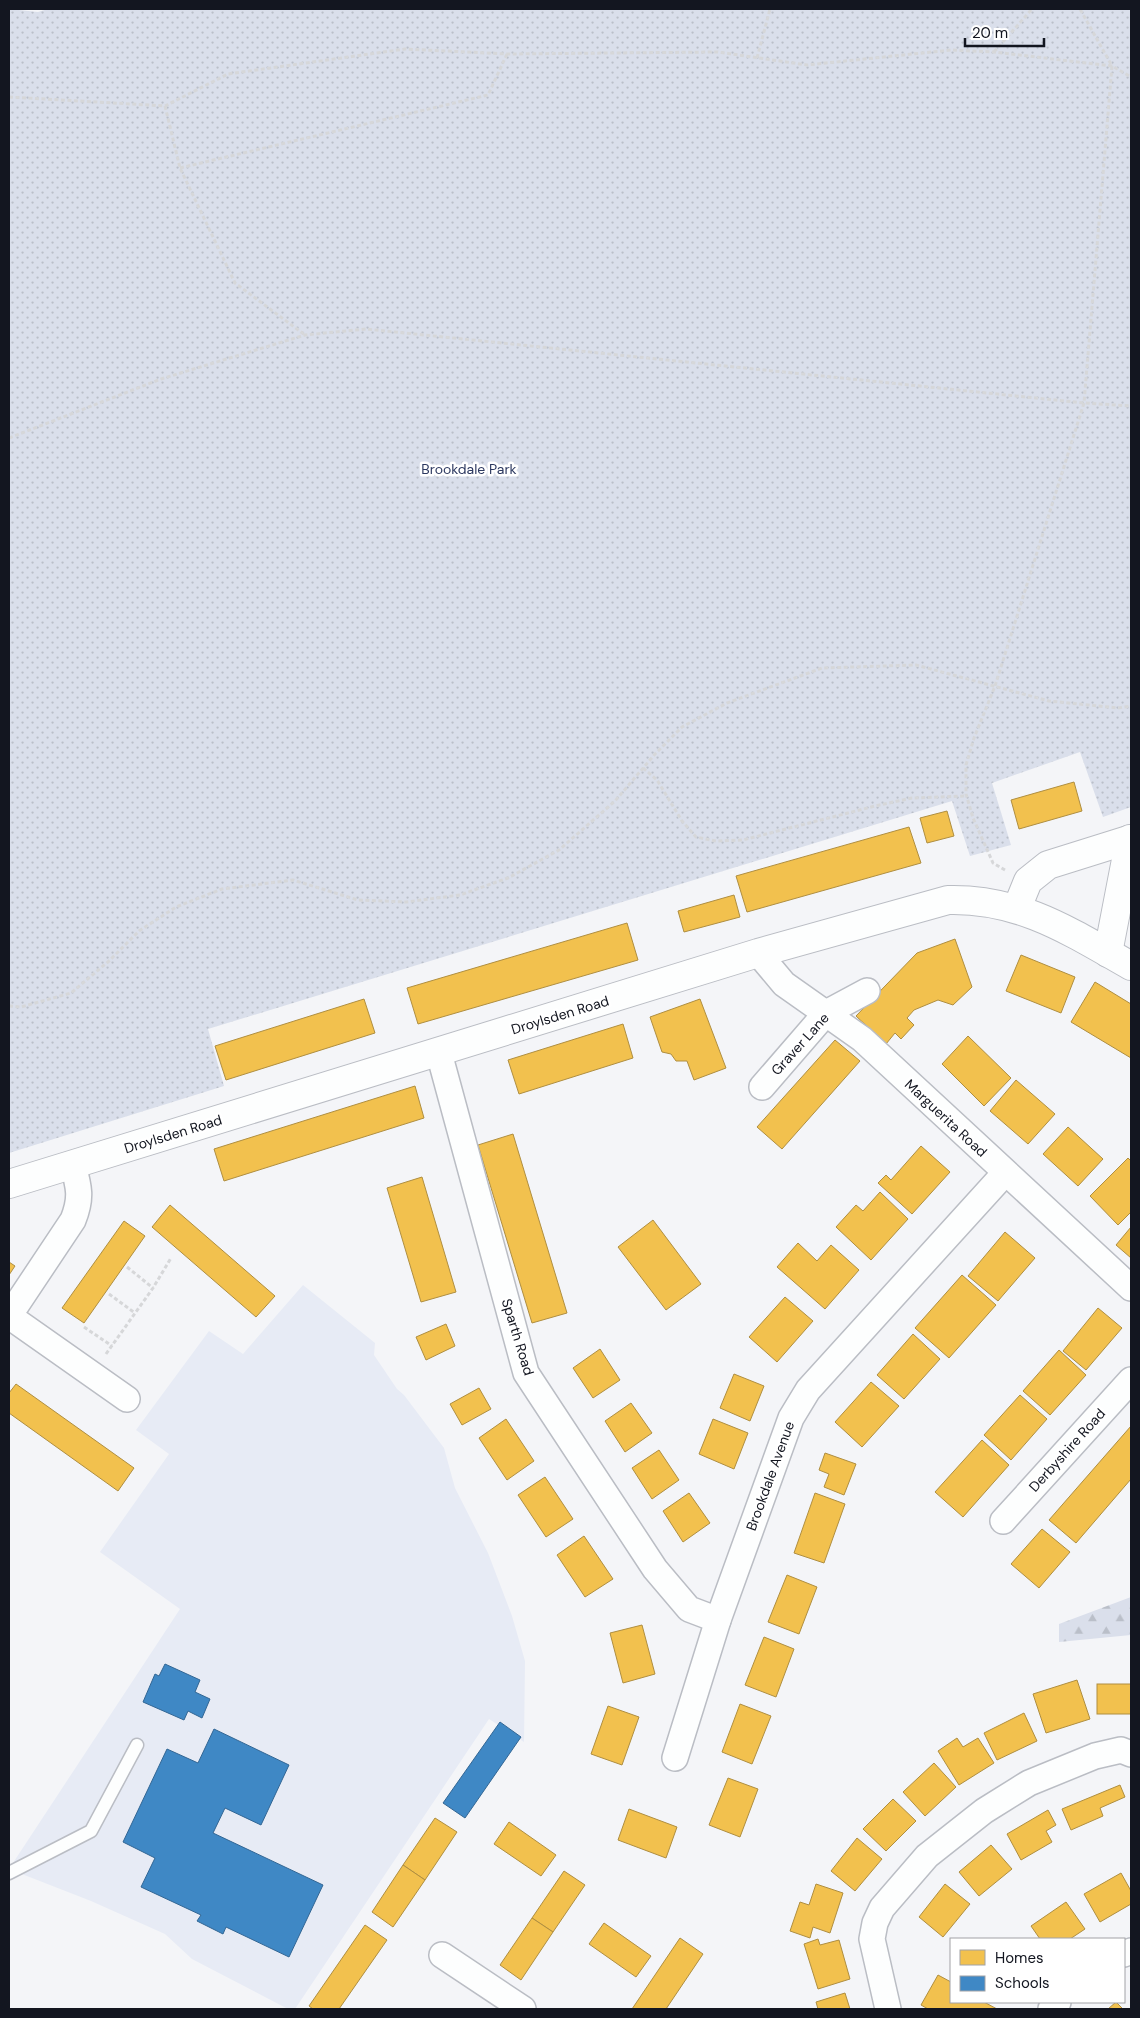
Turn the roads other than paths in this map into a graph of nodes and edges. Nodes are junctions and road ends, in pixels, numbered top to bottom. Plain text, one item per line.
1 (1131, 839) edge
2 (1017, 908) junction
3 (1108, 952) junction
4 (758, 953) junction
5 (1131, 966) edge
6 (867, 991) dead end
7 (826, 1013) junction
8 (438, 1053) junction
9 (762, 1088) dead end
10 (73, 1164) junction
11 (1005, 1172) junction
12 (9, 1184) edge
13 (1131, 1288) edge
14 (9, 1316) edge
15 (1131, 1380) edge
16 (127, 1399) dead end
17 (1003, 1521) dead end
18 (718, 1620) junction
19 (137, 1745) dead end
20 (1131, 1754) edge
21 (675, 1758) dead end
22 (9, 1873) edge
23 (442, 1955) dead end
24 (523, 2009) edge
25 (888, 2009) edge

1 - 2 street
1 - 3 street
2 - 3 street, Droylsden Road
2 - 4 street, Droylsden Road
3 - 5 street
4 - 7 street, Marguerita Road
4 - 8 street, Droylsden Road
6 - 7 street, Graver Lane
7 - 9 street, Graver Lane
7 - 11 street, Marguerita Road
8 - 10 street, Droylsden Road
8 - 18 street, Sparth Road
10 - 12 street, Droylsden Road
10 - 14 street
11 - 13 street, Marguerita Road
11 - 18 street, Brookdale Avenue
14 - 16 street
15 - 17 street, Derbyshire Road
18 - 21 street, Brookdale Avenue
19 - 22 lane
20 - 25 street
23 - 24 street

